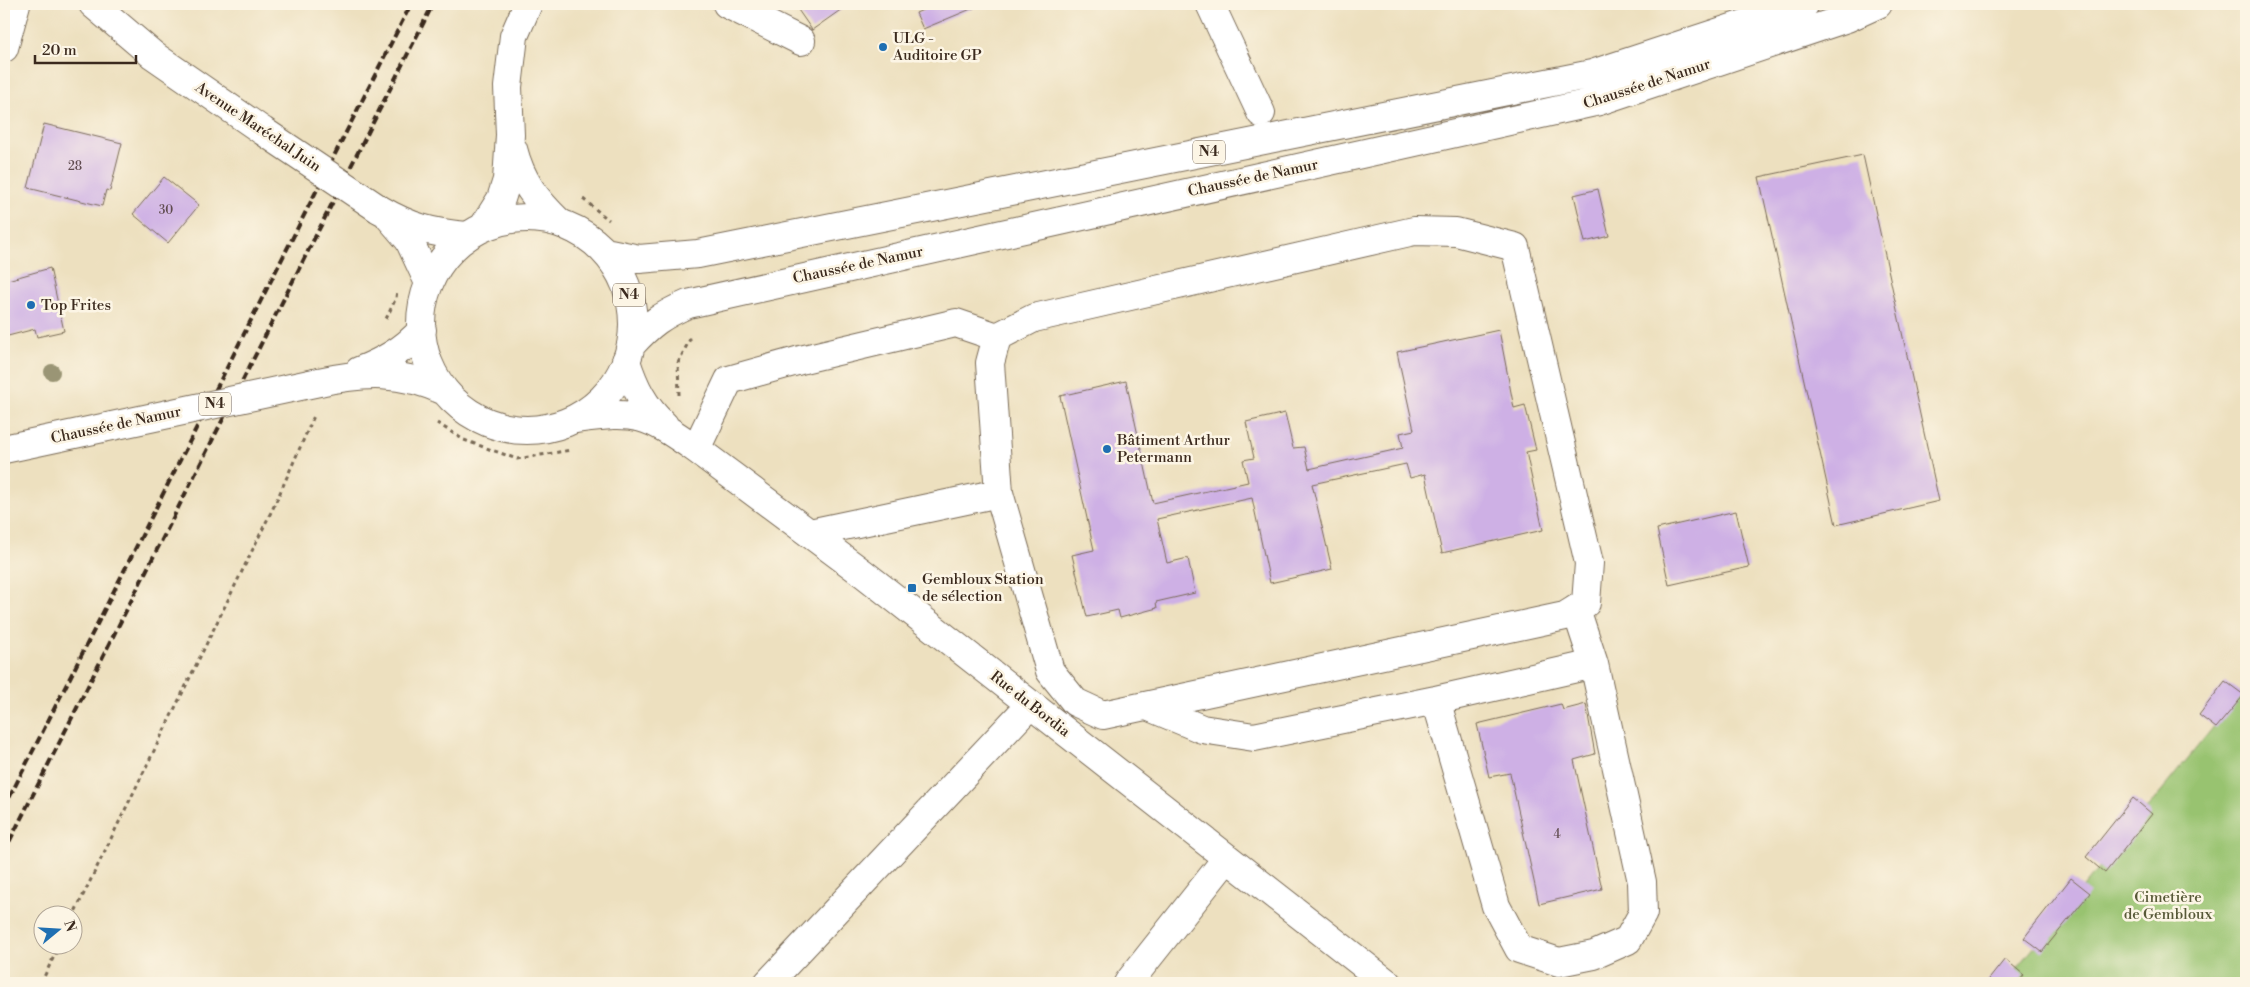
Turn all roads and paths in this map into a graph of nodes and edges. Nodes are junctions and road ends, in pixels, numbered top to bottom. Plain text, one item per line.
1 (16, 4) edge
2 (93, 4) edge
3 (528, 4) edge
4 (727, 4) edge
5 (1210, 4) edge
6 (1805, 4) edge
7 (1878, 4) edge
8 (801, 41) dead end
9 (4, 48) edge
10 (1261, 113) dead end
11 (510, 135) junction
12 (580, 197) dead end
13 (379, 209) junction
14 (559, 222) junction
15 (617, 222) dead end
16 (476, 231) junction
17 (604, 252) junction
18 (397, 283) dead end
19 (429, 284) junction
20 (384, 321) dead end
21 (422, 330) junction
22 (692, 335) dead end
23 (997, 337) junction
24 (629, 353) junction
25 (345, 376) junction
26 (445, 391) junction
27 (678, 397) dead end
28 (323, 415) dead end
29 (432, 419) dead end
30 (576, 419) junction
31 (670, 430) junction
32 (696, 448) junction
33 (4, 449) edge
34 (574, 449) dead end
35 (999, 493) junction
36 (810, 533) junction
37 (1576, 610) junction
38 (1594, 664) junction
39 (1436, 700) junction
40 (1030, 705) junction
41 (1147, 706) junction
42 (1227, 858) junction
43 (79, 904) edge
44 (55, 954) edge
45 (40, 983) edge
46 (768, 983) edge
47 (1128, 983) edge
48 (1387, 983) edge

1 - 9 main road
2 - 13 main road, Avenue Maréchal Juin, bridge
3 - 11 main road
4 - 8 main road
5 - 10 main road
6 - 17 main road, Chaussée de Namur / N4
7 - 24 main road, Chaussée de Namur / N4
11 - 14 main road
11 - 16 main road
12 - 15 path
13 - 16 main road, Avenue Maréchal Juin
13 - 19 main road, Avenue Maréchal Juin
14 - 16 main road, N4
14 - 17 main road, N4
16 - 19 main road, N4
17 - 24 main road, N4
18 - 20 path
19 - 21 main road, N4
21 - 25 main road, Chaussée de Namur / N4
21 - 26 main road, N4
22 - 27 path
23 - 32 main road
23 - 35 main road
23 - 37 main road
24 - 30 main road, N4
24 - 31 main road, Rue du Bordia
25 - 26 main road, Chaussée de Namur / N4
25 - 33 main road, Chaussée de Namur / N4, bridge
26 - 30 main road, N4
28 - 43 path
29 - 34 path
30 - 31 main road, Rue du Bordia
31 - 32 main road, Rue du Bordia
32 - 36 main road, Rue du Bordia
35 - 36 main road
35 - 41 main road
36 - 40 main road, Rue du Bordia
37 - 38 main road
37 - 41 main road
38 - 39 main road
38 - 39 main road
39 - 41 main road
40 - 42 main road, Rue du Bordia
40 - 46 main road
42 - 47 main road
42 - 48 main road, Rue du Bordia
44 - 45 path

